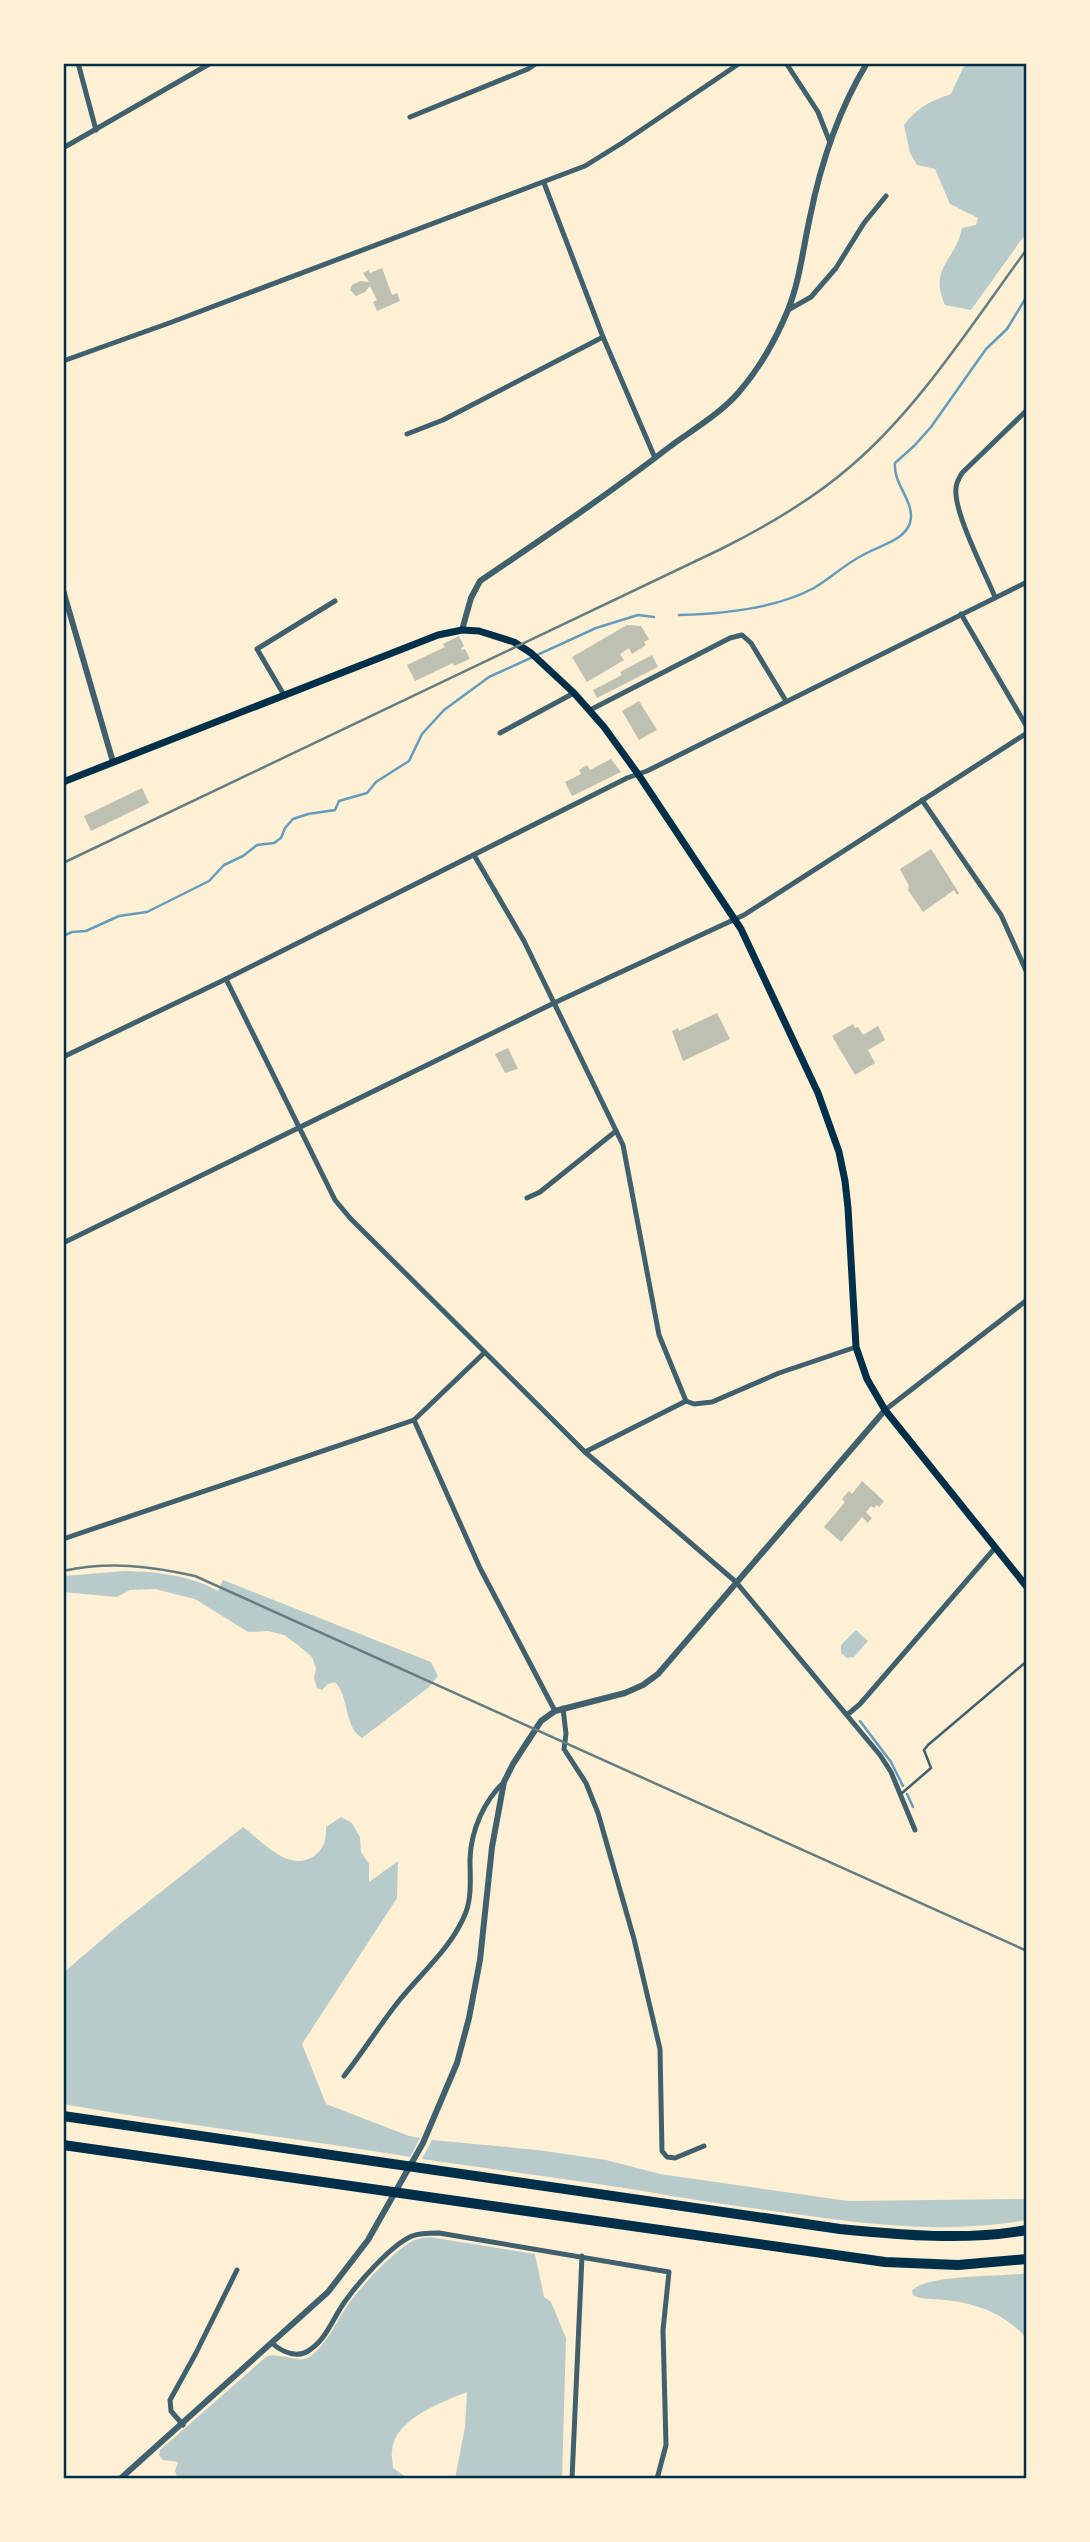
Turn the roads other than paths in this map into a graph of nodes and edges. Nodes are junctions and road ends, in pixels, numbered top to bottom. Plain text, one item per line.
1 (78, 63) edge
2 (211, 63) edge
3 (537, 63) edge
4 (740, 63) edge
5 (786, 63) edge
6 (867, 63) edge
7 (410, 117) dead end
8 (96, 130) junction
9 (829, 140) junction
10 (63, 148) edge
11 (544, 183) junction
12 (886, 196) dead end
13 (788, 310) junction
14 (603, 337) junction
15 (63, 361) edge
16 (1027, 410) edge
17 (407, 434) dead end
18 (655, 458) junction
19 (1027, 582) edge
20 (63, 590) edge
21 (995, 597) junction
22 (335, 601) dead end
23 (961, 614) junction
24 (462, 629) junction
25 (574, 693) junction
26 (284, 695) junction
27 (786, 701) junction
28 (590, 710) junction
29 (1027, 727) edge
30 (500, 733) dead end
31 (1027, 733) edge
32 (113, 762) junction
33 (638, 774) junction
34 (63, 782) edge
35 (922, 800) junction
36 (474, 855) junction
37 (736, 919) junction
38 (1027, 974) edge
39 (226, 979) junction
40 (554, 1003) junction
41 (63, 1057) edge
42 (300, 1128) junction
43 (617, 1131) junction
44 (527, 1198) dead end
45 (63, 1243) edge
46 (1027, 1300) edge
47 (856, 1346) junction
48 (484, 1353) junction
49 (686, 1401) junction
50 (885, 1410) junction
51 (414, 1420) junction
52 (585, 1452) junction
53 (63, 1539) edge
54 (995, 1548) junction
55 (737, 1583) junction
56 (1027, 1587) edge
57 (1027, 1661) edge
58 (559, 1710) junction
59 (847, 1715) junction
60 (504, 1782) junction
61 (901, 1794) junction
62 (915, 1830) dead end
63 (344, 2076) dead end
64 (63, 2116) edge
65 (63, 2145) edge
66 (704, 2146) dead end
67 (1027, 2230) edge
68 (582, 2256) junction
69 (1027, 2259) edge
70 (237, 2270) dead end
71 (272, 2343) junction
72 (183, 2424) junction
73 (120, 2479) edge
74 (572, 2479) edge
75 (657, 2479) edge

1 - 8 street
2 - 8 street
3 - 7 street
4 - 11 street
5 - 9 street
6 - 9 street
8 - 10 street
9 - 13 street
11 - 14 street
11 - 15 street
12 - 13 street
13 - 18 street
14 - 17 street
14 - 18 street
16 - 21 street
18 - 24 street
19 - 21 street
20 - 32 street
21 - 23 street
22 - 26 street
23 - 27 street
23 - 29 street
24 - 25 main road
24 - 26 main road
25 - 28 main road
25 - 30 street
26 - 32 main road
27 - 28 street
27 - 33 street
28 - 33 main road
31 - 35 street
32 - 34 main road
33 - 36 street
33 - 37 main road
35 - 37 street
35 - 38 street
36 - 39 street
36 - 40 street
37 - 40 street
37 - 47 main road
39 - 41 street
39 - 42 street
40 - 42 street
40 - 43 street
42 - 45 street
42 - 48 street
43 - 44 street
43 - 49 street
46 - 50 street
47 - 49 street
47 - 50 main road
48 - 51 street
48 - 52 street
49 - 52 street
50 - 54 main road
50 - 55 street
51 - 53 street
51 - 58 street
52 - 55 street
54 - 56 main road
54 - 59 street
55 - 58 street
55 - 59 street
57 - 61 lane
58 - 60 street
58 - 66 street
59 - 61 street
60 - 63 street
60 - 71 street
61 - 62 street
64 - 67 highway
65 - 69 highway
68 - 71 street
68 - 74 street
68 - 75 street
70 - 72 street
71 - 72 street
72 - 73 street

